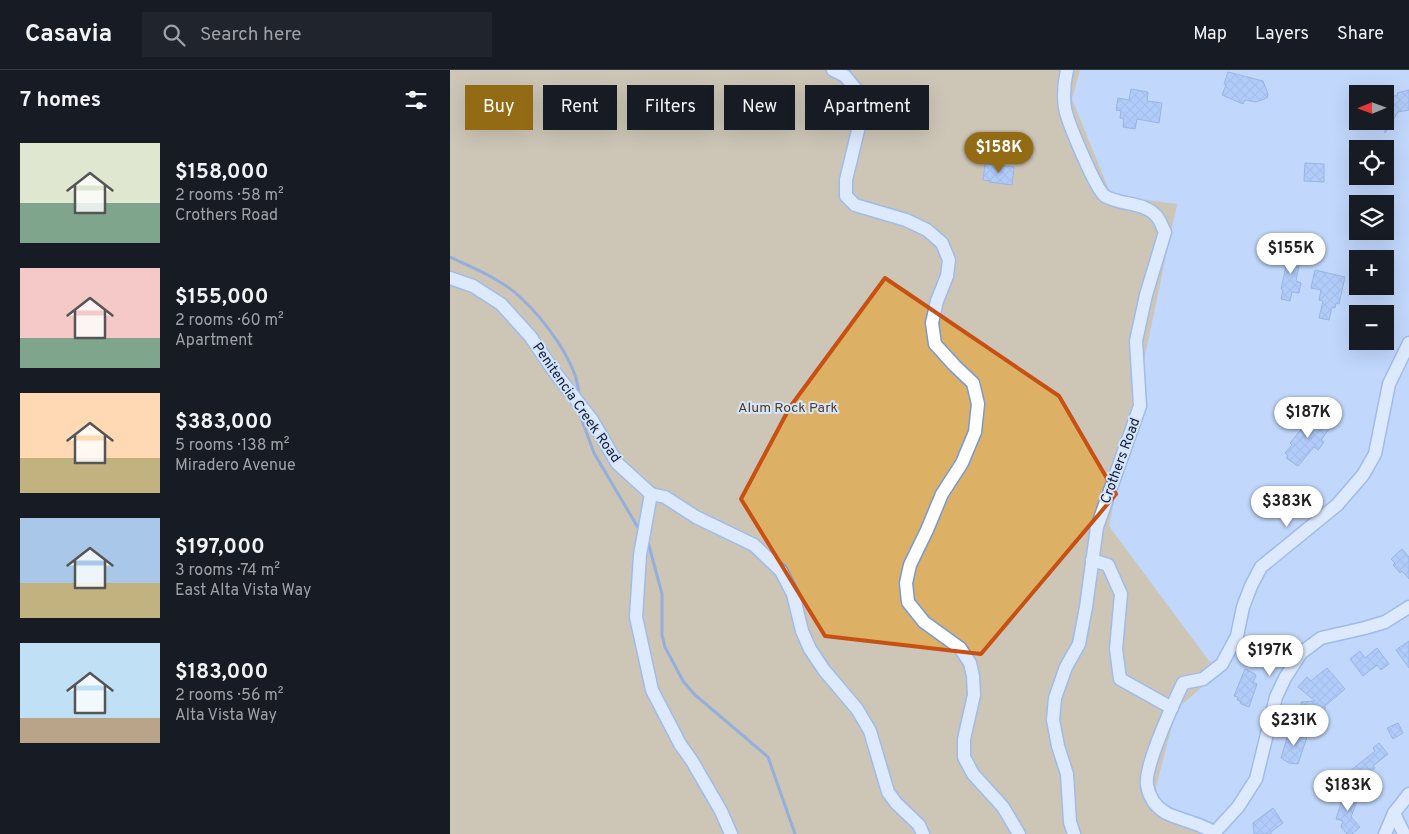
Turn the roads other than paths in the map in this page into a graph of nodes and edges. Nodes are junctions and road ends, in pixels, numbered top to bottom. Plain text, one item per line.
1 (833, 70) edge
2 (1068, 70) edge
3 (450, 278) edge
4 (1409, 343) edge
5 (651, 494) junction
6 (1092, 560) junction
7 (1409, 607) edge
8 (1172, 708) junction
9 (1409, 794) edge
10 (1394, 813) junction
11 (1215, 833) edge
12 (731, 834) edge
13 (924, 834) edge
14 (1019, 834) edge
15 (1074, 834) edge
16 (1385, 834) edge
17 (1404, 834) edge

1 - 14 street
2 - 6 street, Crothers Road
3 - 5 street, Penitencia Creek Road
4 - 8 street
5 - 12 street
5 - 13 street
6 - 8 street
6 - 15 street, Crothers Road
7 - 11 street
8 - 11 street
9 - 10 street
10 - 16 street
10 - 17 street

